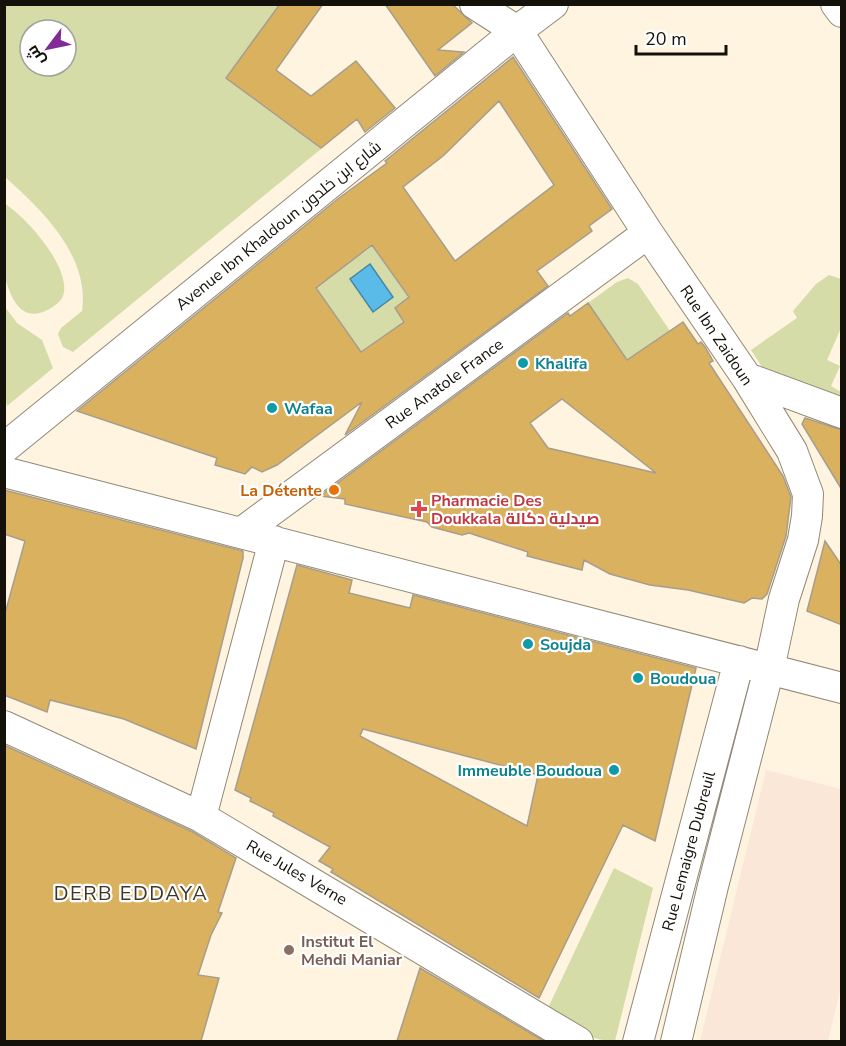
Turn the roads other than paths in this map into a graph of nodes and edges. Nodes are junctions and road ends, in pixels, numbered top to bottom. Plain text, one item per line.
1 (475, 4) edge
2 (553, 4) edge
3 (836, 4) edge
4 (842, 12) edge
5 (517, 31) junction
6 (648, 233) junction
7 (747, 378) junction
8 (842, 413) edge
9 (4, 448) edge
10 (4, 472) edge
11 (241, 533) junction
12 (274, 541) junction
13 (739, 661) junction
14 (769, 669) junction
15 (842, 688) edge
16 (4, 726) edge
17 (201, 817) junction
18 (578, 1041) edge
19 (638, 1041) edge
20 (676, 1041) edge

1 - 5 street
2 - 5 street, Avenue Ibn Khaldoun شارع ابن خلدون
3 - 4 street
5 - 6 street, Rue Ibn Zaidoun
5 - 9 street, Avenue Ibn Khaldoun شارع ابن خلدون
6 - 7 street, Rue Ibn Zaidoun
6 - 11 street, Rue Anatole France
7 - 8 street
7 - 14 street, Rue Ibn Zaidoun
10 - 11 street
11 - 12 street
12 - 13 street
12 - 17 street
13 - 14 street
13 - 19 street, Rue Lemaigre Dubreuil
14 - 15 street
14 - 20 street, Rue Lemaigre Dubreuil
16 - 17 street, Rue Jules Verne
17 - 18 street, Rue Jules Verne

